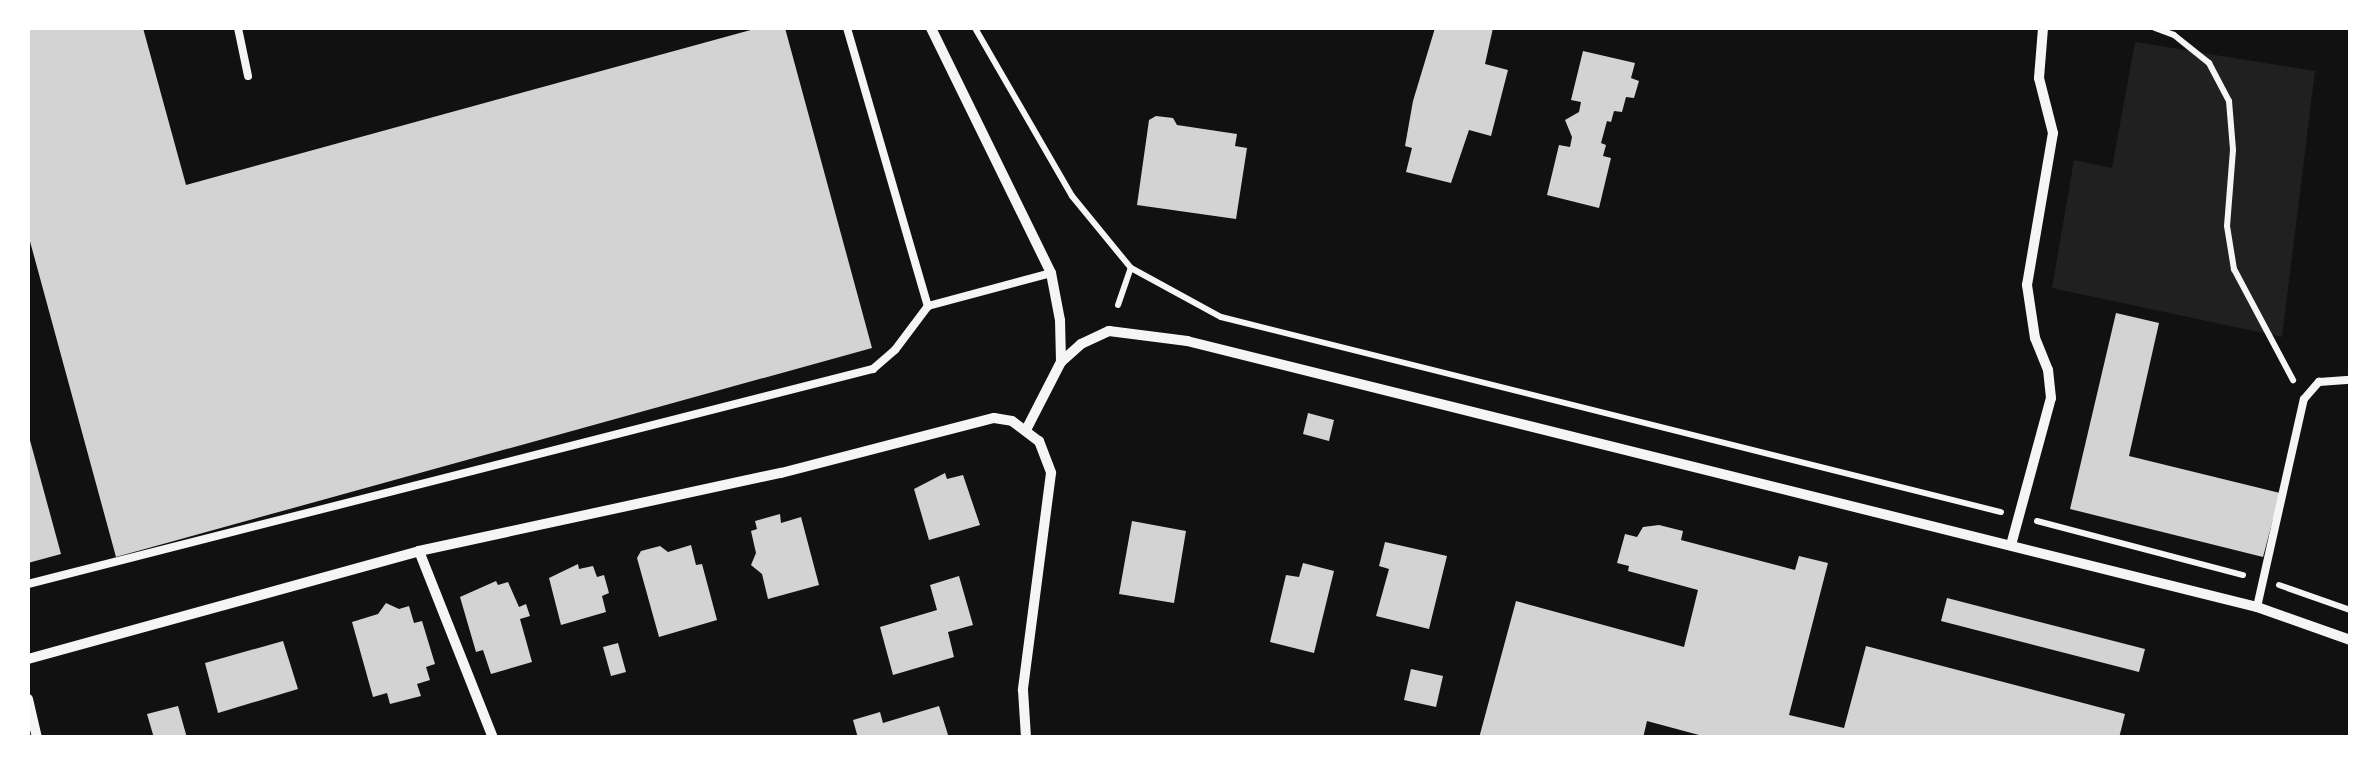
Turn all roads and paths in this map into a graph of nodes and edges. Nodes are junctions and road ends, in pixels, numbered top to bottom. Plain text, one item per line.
1 (238, 28) edge
2 (847, 28) edge
3 (931, 28) edge
4 (975, 28) edge
5 (2043, 28) edge
6 (2155, 28) edge
7 (248, 76) dead end
8 (1131, 268) junction
9 (1050, 273) junction
10 (928, 306) junction
11 (1118, 306) dead end
12 (1060, 362) junction
13 (2350, 380) edge
14 (2304, 399) junction
15 (1026, 430) junction
16 (2021, 516) junction
17 (2012, 545) junction
18 (418, 551) junction
19 (2263, 580) junction
20 (28, 584) edge
21 (2257, 607) junction
22 (2350, 610) edge
23 (2350, 640) edge
24 (28, 659) edge
25 (28, 699) edge
26 (36, 738) edge
27 (493, 738) edge
28 (1026, 738) edge

1 - 7 lane
2 - 10 lane
3 - 9 street
4 - 8 path
5 - 16 street
6 - 14 path
8 - 11 path
8 - 16 path
9 - 10 lane
9 - 12 street
10 - 20 lane
12 - 15 street
12 - 17 street
13 - 14 lane
14 - 19 lane
15 - 18 street
15 - 28 street
16 - 17 street
16 - 19 path
17 - 21 street
18 - 24 street
18 - 27 street
19 - 21 lane
19 - 22 path
21 - 23 street
25 - 26 street

